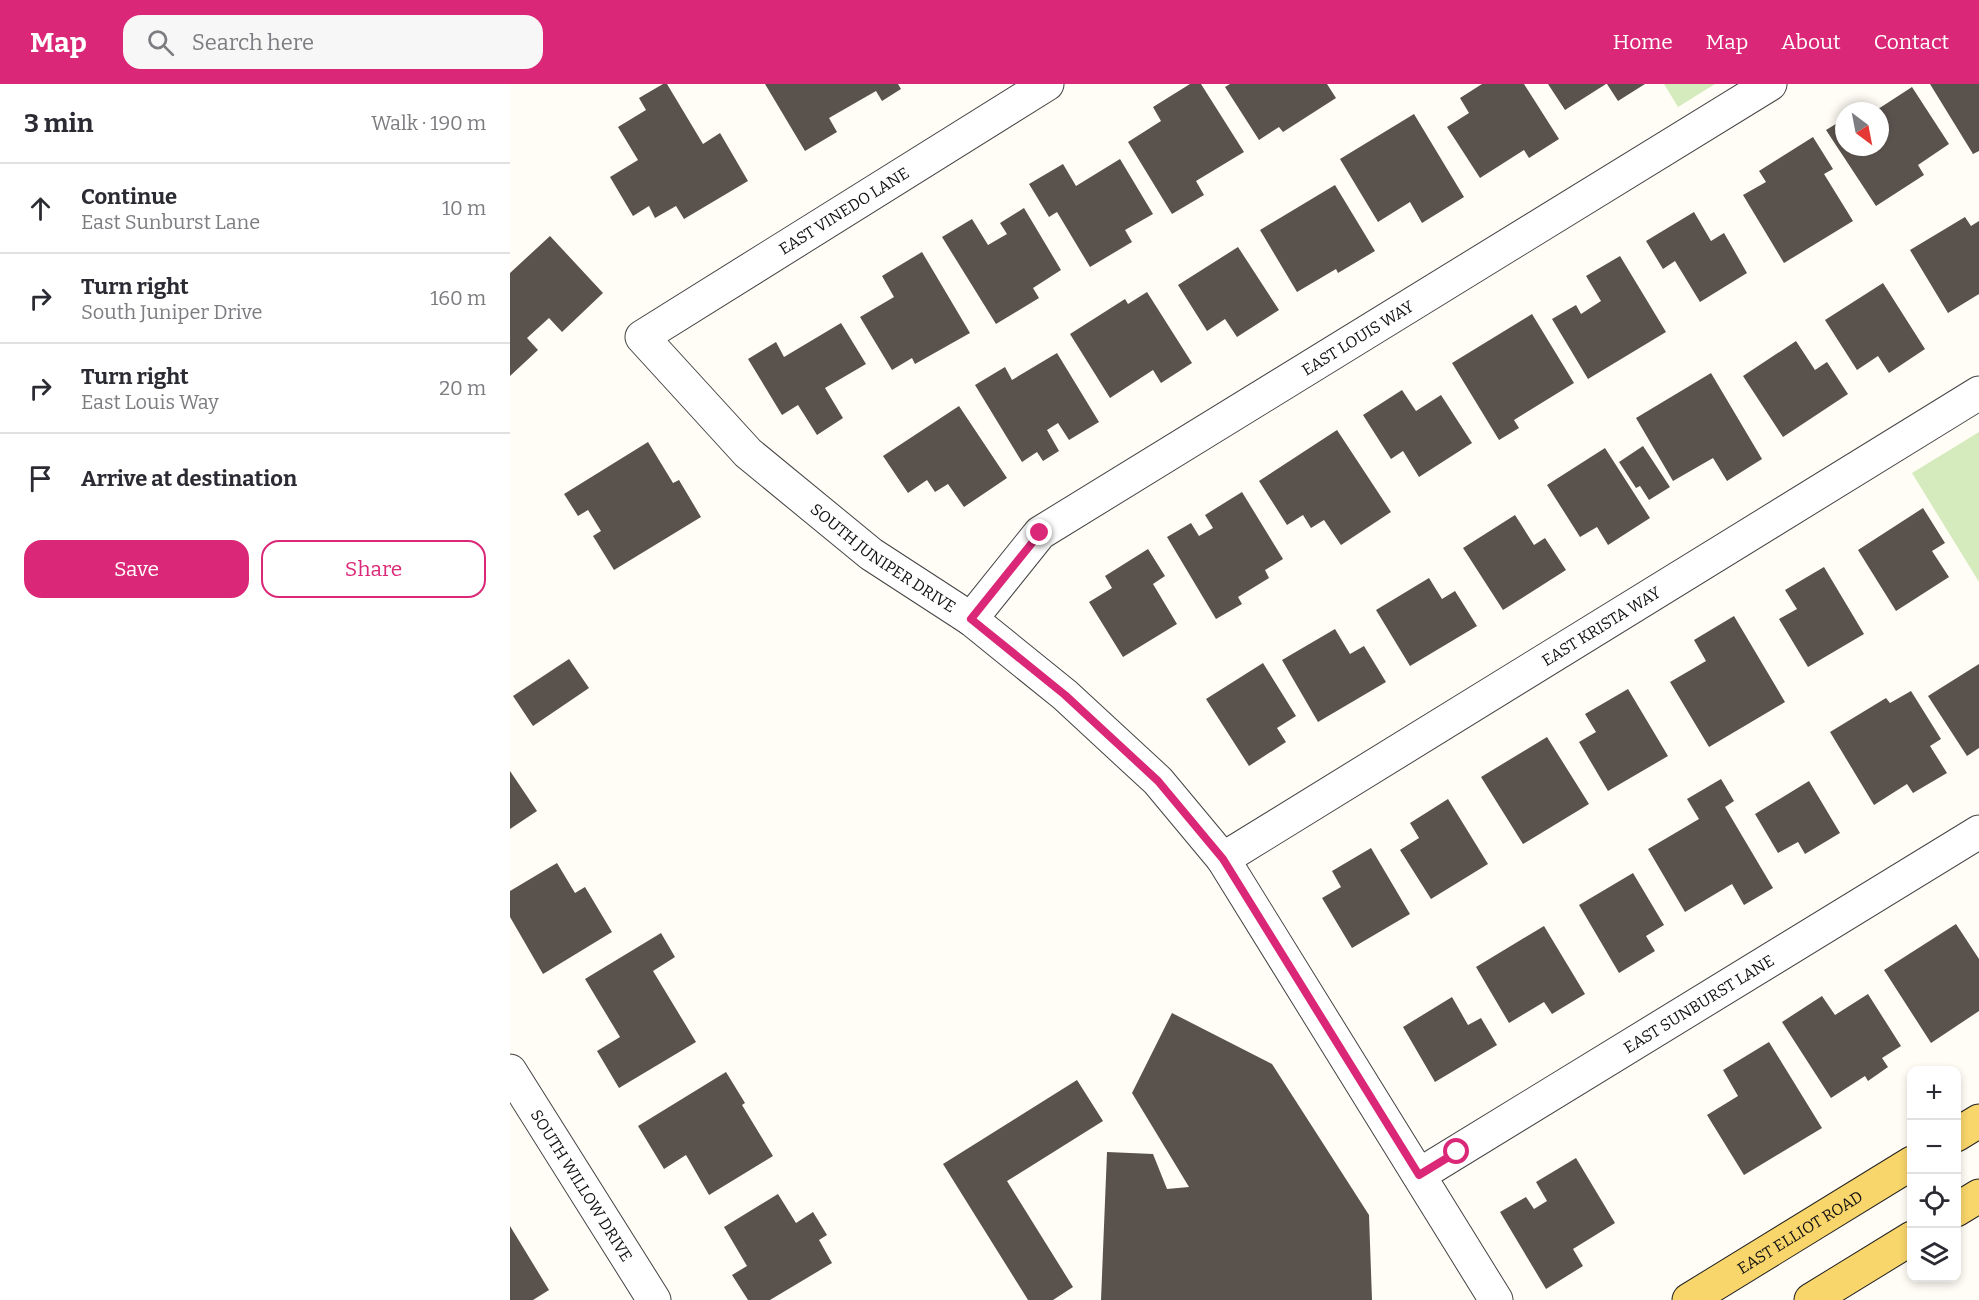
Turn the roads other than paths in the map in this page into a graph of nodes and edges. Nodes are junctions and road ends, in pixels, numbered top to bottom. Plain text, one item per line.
1 (1047, 84) edge
2 (1770, 84) edge
3 (642, 337) joint
4 (1979, 393) edge
5 (971, 619) junction
6 (1979, 832) edge
7 (1223, 859) junction
8 (510, 1071) edge
9 (1979, 1121) edge
10 (1961, 1132) edge
11 (1907, 1165) edge
12 (1419, 1175) junction
13 (1979, 1196) edge
14 (1961, 1207) edge
15 (1907, 1240) edge
16 (654, 1300) edge
17 (1496, 1300) edge
18 (1689, 1300) edge
19 (1811, 1300) edge

1 - 3 street, EAST VINEDO LANE
2 - 5 street, EAST LOUIS WAY
3 - 5 street, SOUTH JUNIPER DRIVE
4 - 7 street, EAST KRISTA WAY
5 - 7 street, SOUTH JUNIPER DRIVE
6 - 12 street, EAST SUNBURST LANE
7 - 12 street, SOUTH JUNIPER DRIVE
8 - 16 street, SOUTH WILLOW DRIVE
9 - 10 main road
11 - 18 main road, EAST ELLIOT ROAD
12 - 17 street, SOUTH JUNIPER DRIVE
13 - 14 main road
15 - 19 main road

